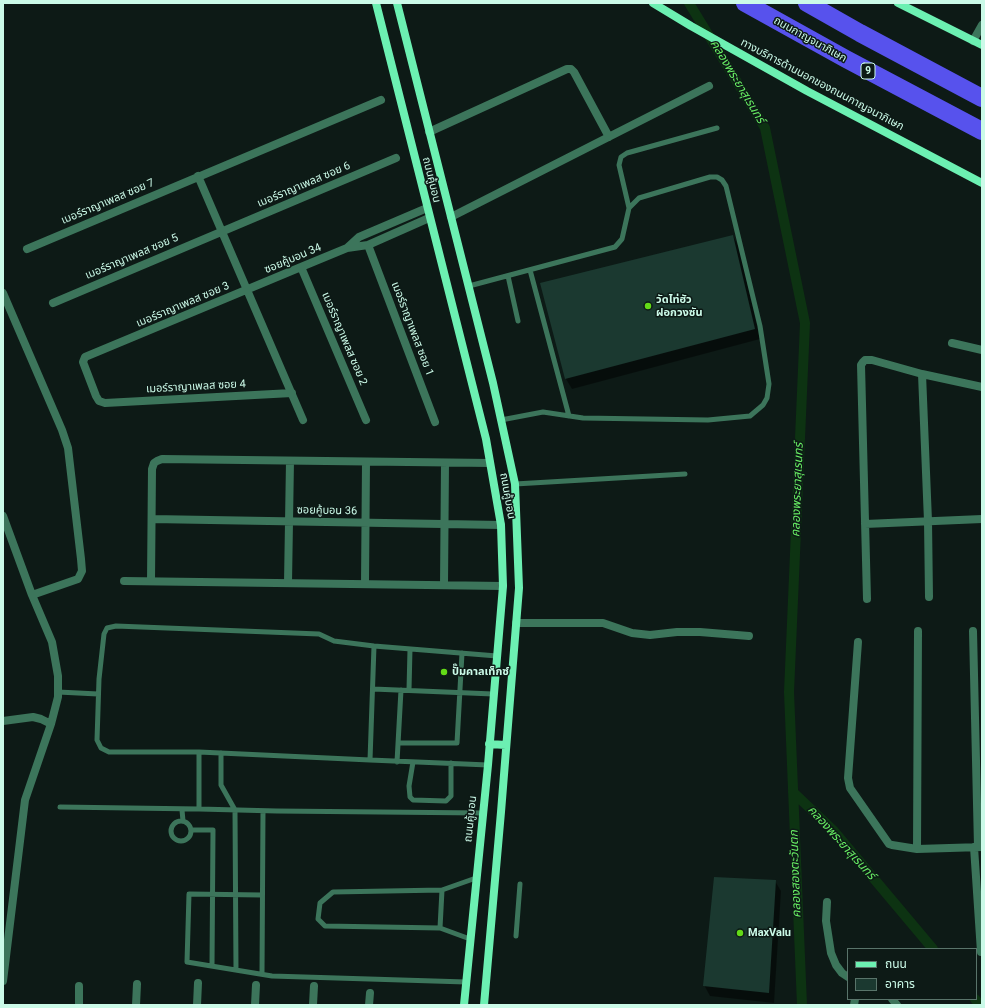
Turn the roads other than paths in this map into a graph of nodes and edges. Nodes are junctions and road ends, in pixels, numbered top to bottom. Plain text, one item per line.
1 (376, 3) edge
2 (397, 3) edge
3 (653, 3) edge
4 (807, 3) edge
5 (898, 3) edge
6 (750, 6) edge
7 (982, 25) edge
8 (974, 41) junction
9 (982, 45) edge
10 (709, 86) dead end
11 (982, 98) edge
12 (381, 100) dead end
13 (717, 128) dead end
14 (982, 131) edge
15 (430, 132) junction
16 (609, 137) junction
17 (396, 158) dead end
18 (198, 176) junction
19 (982, 183) edge
20 (427, 208) junction
21 (629, 208) junction
22 (451, 217) junction
23 (430, 218) junction
24 (221, 231) junction
25 (368, 245) junction
26 (348, 248) junction
27 (27, 249) dead end
28 (301, 267) junction
29 (530, 270) junction
30 (508, 276) junction
31 (469, 286) junction
32 (246, 290) junction
33 (3, 293) edge
34 (52, 303) dead end
35 (518, 322) dead end
36 (952, 343) dead end
37 (982, 350) edge
38 (922, 374) junction
39 (982, 386) edge
40 (292, 393) junction
41 (101, 402) joint
42 (568, 416) junction
43 (303, 420) dead end
44 (366, 420) dead end
45 (501, 420) junction
46 (435, 422) dead end
47 (290, 461) junction
48 (366, 462) junction
49 (445, 463) junction
50 (490, 463) junction
51 (685, 474) dead end
52 (515, 484) junction
53 (3, 516) edge
54 (152, 519) junction
55 (982, 519) edge
56 (928, 521) junction
57 (290, 522) junction
58 (366, 523) junction
59 (445, 524) junction
60 (865, 524) junction
61 (501, 525) junction
62 (124, 581) dead end
63 (151, 581) junction
64 (288, 584) junction
65 (365, 584) junction
66 (444, 585) junction
67 (503, 586) junction
68 (32, 596) junction
69 (929, 597) dead end
70 (867, 598) dead end
71 (516, 623) junction
72 (918, 631) dead end
73 (973, 631) dead end
74 (748, 636) dead end
75 (858, 642) dead end
76 (374, 646) junction
77 (410, 649) junction
78 (462, 652) junction
79 (496, 656) junction
80 (373, 689) junction
81 (401, 690) junction
82 (408, 690) junction
83 (58, 692) junction
84 (460, 693) junction
85 (98, 694) junction
86 (494, 694) junction
87 (3, 721) edge
88 (51, 724) junction
89 (398, 743) junction
90 (489, 744) junction
91 (506, 745) junction
92 (199, 752) junction
93 (221, 753) junction
94 (370, 760) junction
95 (397, 762) junction
96 (412, 762) junction
97 (451, 763) junction
98 (488, 764) junction
99 (60, 807) dead end
100 (199, 809) junction
101 (182, 810) junction
102 (235, 810) junction
103 (263, 811) junction
104 (482, 813) junction
105 (183, 821) junction
106 (191, 830) junction
107 (978, 847) edge
108 (917, 848) junction
109 (476, 878) junction
110 (520, 884) dead end
111 (442, 890) junction
112 (212, 894) junction
113 (236, 895) junction
114 (262, 895) junction
115 (827, 902) dead end
116 (6, 926) edge
117 (440, 928) junction
118 (516, 936) dead end
119 (470, 939) junction
120 (981, 952) dead end
121 (212, 966) junction
122 (236, 970) junction
123 (262, 974) junction
124 (847, 976) edge
125 (3, 981) edge
126 (466, 982) junction
127 (198, 983) dead end
128 (137, 984) dead end
129 (256, 985) dead end
130 (79, 986) dead end
131 (314, 986) dead end
132 (370, 993) dead end
133 (79, 1005) edge
134 (136, 1005) edge
135 (197, 1005) edge
136 (255, 1005) edge
137 (313, 1005) edge
138 (369, 1005) edge
139 (464, 1005) edge
140 (484, 1005) edge

1 - 20 main road, ถนนคู้บอน
2 - 15 main road, ถนนคู้บอน
3 - 19 main road, ทางบริการด้านนอกของถนนกาญจนาภิเษก
4 - 11 highway
5 - 8 main road
6 - 14 highway, ถนนกาญจนาภิเษก / 9
7 - 8 street
8 - 9 main road
10 - 16 street
12 - 18 street, เมอร์ราญาเพลส ซอย 7
13 - 21 lane
15 - 16 street
15 - 22 main road, ถนนคู้บอน
16 - 22 street
17 - 24 street, เมอร์ราญาเพลส ซอย 6
18 - 24 street
18 - 27 street, เมอร์ราญาเพลส ซอย 7
20 - 23 main road, ถนนคู้บอน
20 - 26 street, ซอยคู้บอน 34
21 - 29 lane
21 - 42 lane
22 - 31 main road, ถนนคู้บอน
23 - 25 street, ซอยคู้บอน 34
23 - 50 main road, ถนนคู้บอน
24 - 32 street
24 - 34 street, เมอร์ราญาเพลส ซอย 5
25 - 26 street, ซอยคู้บอน 34
25 - 46 street, เมอร์ราญาเพลส ซอย 1
26 - 28 street, ซอยคู้บอน 34
28 - 32 street, ซอยคู้บอน 34
28 - 44 street, เมอร์ราญาเพลส ซอย 2
29 - 30 lane
29 - 42 lane
30 - 31 lane
30 - 35 lane
31 - 45 main road, ถนนคู้บอน
32 - 40 street, เมอร์ราญาเพลส ซอย 3
32 - 41 street, เมอร์ราญาเพลส ซอย 3
33 - 68 street
36 - 37 street
38 - 39 street
38 - 56 street
38 - 60 street
40 - 41 street, เมอร์ราญาเพลส ซอย 4
40 - 43 street, เมอร์ราญาเพลส ซอย 3
42 - 45 lane
45 - 52 main road, ถนนคู้บอน
47 - 48 street
47 - 54 street
47 - 57 street
48 - 49 street
48 - 58 street
49 - 50 street
49 - 59 street
50 - 61 main road, ถนนคู้บอน
51 - 52 lane
52 - 71 main road, ถนนคู้บอน
53 - 68 street
54 - 57 street, ซอยคู้บอน 36
54 - 63 street
55 - 56 street
56 - 60 street
56 - 69 street
57 - 58 street, ซอยคู้บอน 36
57 - 64 street
58 - 59 street, ซอยคู้บอน 36
58 - 65 street
59 - 61 street, ซอยคู้บอน 36
59 - 66 street
60 - 70 street
61 - 67 main road, ถนนคู้บอน
62 - 63 street
63 - 64 street
64 - 65 street
65 - 66 street
66 - 67 street
67 - 79 main road, ถนนคู้บอน
68 - 83 street
71 - 74 street
71 - 91 main road, ถนนคู้บอน
72 - 108 street
73 - 107 street
75 - 108 street
76 - 77 lane
76 - 80 lane
76 - 85 lane
77 - 78 lane
77 - 82 lane
78 - 79 lane
78 - 84 lane
79 - 86 main road, ถนนคู้บอน
80 - 81 lane
80 - 94 lane
81 - 82 lane
81 - 89 lane
82 - 84 lane
83 - 85 lane
83 - 88 street
84 - 86 lane
84 - 89 lane
85 - 92 lane
86 - 90 main road, ถนนคู้บอน
87 - 88 street
88 - 116 street
89 - 95 lane
90 - 91 main road
90 - 98 main road, ถนนคู้บอน
91 - 140 main road, ถนนคู้บอน
92 - 93 lane
92 - 100 lane
93 - 94 lane
93 - 102 lane
94 - 95 lane
95 - 96 lane
96 - 97 lane
96 - 97 lane
97 - 98 lane
98 - 104 main road, ถนนคู้บอน
99 - 101 lane
100 - 101 lane
100 - 102 lane
101 - 105 lane
102 - 103 lane
102 - 113 lane
103 - 104 lane
103 - 114 lane
104 - 109 main road, ถนนคู้บอน
105 - 106 lane
105 - 106 lane
106 - 112 lane
107 - 108 street
107 - 120 street
109 - 111 lane
109 - 119 main road, ถนนคู้บอน
110 - 118 lane
111 - 117 lane
111 - 117 lane
112 - 113 lane
112 - 121 lane
112 - 121 lane
113 - 114 lane
113 - 122 lane
114 - 123 lane
115 - 124 street
116 - 125 street
117 - 119 lane
119 - 126 main road, ถนนคู้บอน
121 - 122 lane
122 - 123 lane
123 - 126 lane
126 - 139 main road, ถนนคู้บอน
127 - 135 street
128 - 134 street
129 - 136 street
130 - 133 street
131 - 137 street
132 - 138 street

